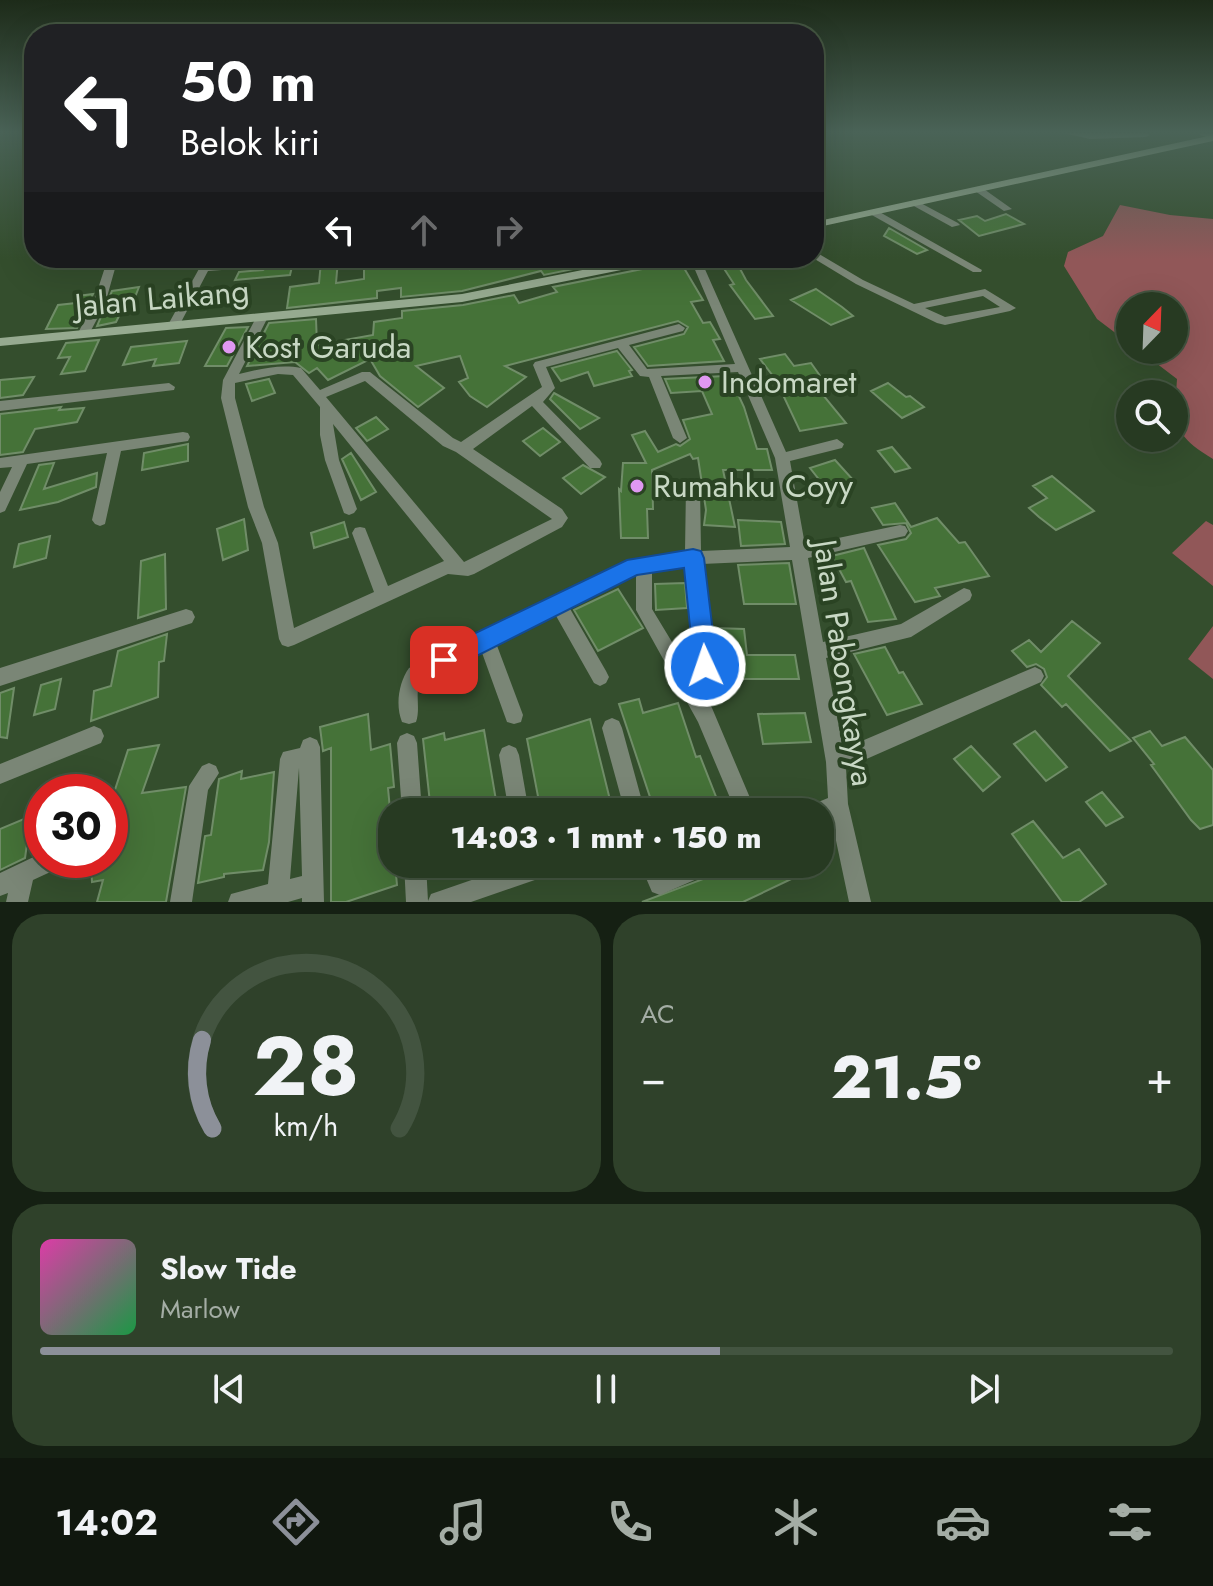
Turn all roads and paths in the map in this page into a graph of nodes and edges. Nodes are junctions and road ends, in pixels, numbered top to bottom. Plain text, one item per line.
1 (1043, 175) edge
2 (978, 189) junction
3 (915, 203) junction
4 (1007, 209) dead end
5 (873, 212) junction
6 (824, 223) edge
7 (955, 225) dead end
8 (824, 259) edge
9 (110, 268) edge
10 (204, 268) edge
11 (613, 268) edge
12 (699, 268) edge
13 (977, 270) dead end
14 (914, 307) junction
15 (262, 317) junction
16 (175, 323) junction
17 (679, 328) dead end
18 (84, 333) junction
19 (0, 342) edge
20 (620, 342) junction
21 (743, 368) junction
22 (654, 374) junction
23 (229, 380) junction
24 (169, 387) dead end
25 (535, 399) junction
26 (323, 402) junction
27 (0, 406) edge
28 (183, 437) dead end
29 (680, 438) dead end
30 (837, 444) dead end
31 (115, 448) junction
32 (461, 448) junction
33 (782, 458) junction
34 (22, 461) junction
35 (0, 463) edge
36 (595, 464) dead end
37 (693, 486) dead end
38 (0, 507) edge
39 (349, 509) dead end
40 (100, 520) dead end
41 (900, 531) dead end
42 (360, 533) dead end
43 (800, 553) junction
44 (693, 558) junction
45 (644, 564) junction
46 (458, 566) junction
47 (964, 595) dead end
48 (384, 597) junction
49 (559, 606) junction
50 (186, 617) dead end
51 (486, 639) junction
52 (818, 652) junction
53 (705, 666) dead end
54 (1035, 676) dead end
55 (0, 677) edge
56 (600, 677) dead end
57 (409, 715) dead end
58 (514, 715) dead end
59 (612, 728) dead end
60 (94, 736) dead end
61 (407, 743) dead end
62 (509, 755) dead end
63 (836, 762) junction
64 (209, 773) dead end
65 (0, 774) edge
66 (411, 798) edge
67 (517, 798) edge
68 (631, 798) edge
69 (740, 798) edge
70 (838, 804) junction
71 (834, 806) edge
72 (23, 875) joint
73 (416, 878) edge
74 (504, 878) edge
75 (657, 878) edge
76 (674, 878) edge
77 (0, 885) edge
78 (313, 893) edge
79 (278, 898) edge
80 (17, 902) edge
81 (181, 902) edge
82 (239, 902) edge
83 (417, 902) edge
84 (439, 902) edge
85 (860, 902) edge

1 - 2 main road
2 - 3 main road
2 - 4 street
3 - 5 main road
3 - 7 street
5 - 6 main road
5 - 13 street
8 - 14 street
9 - 18 street
10 - 16 street
11 - 15 main road, Jalan Laikang
12 - 21 street, Jalan Pabongkayya
14 - 14 street
15 - 16 main road, Jalan Laikang
15 - 23 street
16 - 18 main road, Jalan Laikang
17 - 20 street
18 - 19 main road, Jalan Laikang
20 - 22 street
20 - 25 street
21 - 22 street
21 - 33 street, Jalan Pabongkayya
22 - 29 street
23 - 26 street
23 - 48 street
24 - 27 street
25 - 32 street
25 - 36 street
26 - 32 street
26 - 39 street
26 - 46 street
28 - 31 street
30 - 33 street
31 - 34 street
31 - 40 street
32 - 46 street
33 - 43 street, Jalan Pabongkayya
34 - 35 street
34 - 38 street
37 - 44 street
41 - 43 street
42 - 48 street
43 - 44 street
43 - 52 street, Jalan Pabongkayya
44 - 45 street
44 - 53 street
45 - 49 street
45 - 69 street
46 - 48 street
47 - 52 street
49 - 51 street
49 - 56 street
50 - 55 street
51 - 57 street
51 - 58 street
52 - 63 street, Jalan Pabongkayya
54 - 63 street
59 - 68 street
60 - 65 street
61 - 66 street
62 - 67 street
63 - 70 street, Jalan Pabongkayya
64 - 81 street
70 - 71 street
70 - 85 street, Jalan Pabongkayya
72 - 77 street
72 - 80 street
73 - 83 street
74 - 84 street
75 - 76 street
78 - 79 street
78 - 79 street
79 - 82 street

